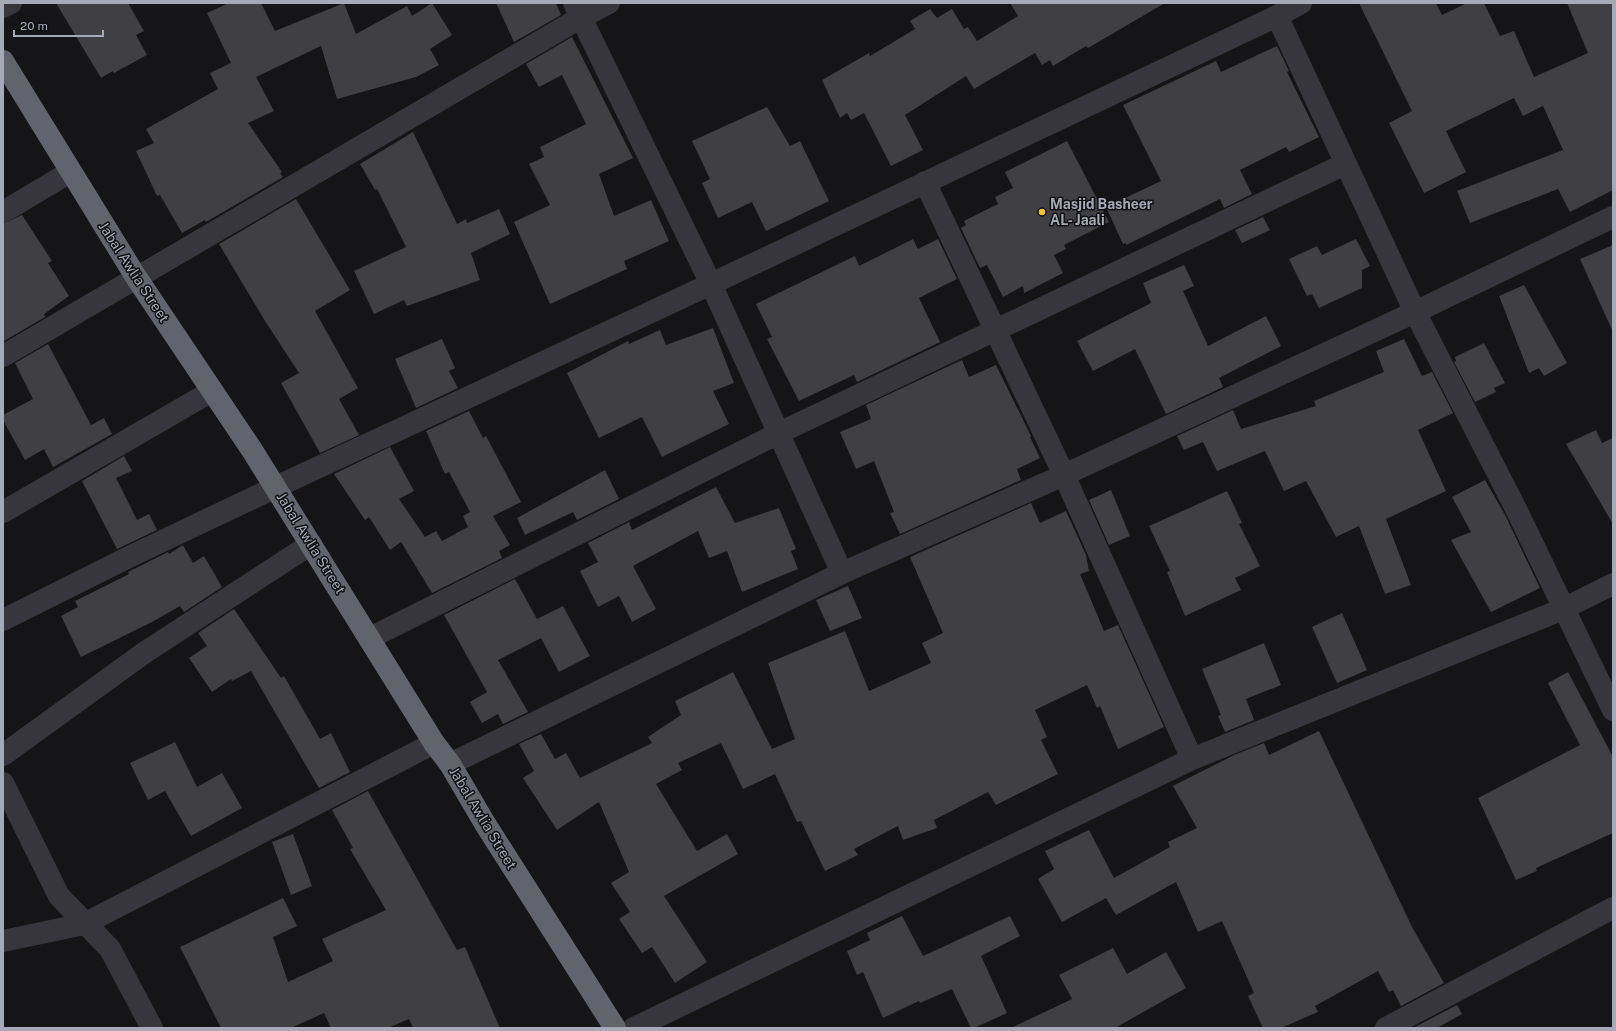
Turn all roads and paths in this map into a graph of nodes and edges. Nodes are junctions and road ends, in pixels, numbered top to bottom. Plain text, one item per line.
1 (11, 3) edge
2 (608, 3) edge
3 (1301, 3) edge
4 (3, 7) edge
5 (576, 11) edge
6 (1277, 16) junction
7 (3, 61) edge
8 (1345, 164) junction
9 (70, 172) junction
10 (925, 182) junction
11 (3, 212) edge
12 (1613, 217) edge
13 (136, 277) junction
14 (711, 284) junction
15 (1414, 312) junction
16 (995, 331) junction
17 (3, 356) edge
18 (212, 391) junction
19 (779, 433) junction
20 (1064, 475) junction
21 (276, 487) junction
22 (3, 512) edge
23 (311, 544) junction
24 (842, 573) junction
25 (1613, 584) edge
26 (1563, 609) junction
27 (3, 620) edge
28 (370, 638) junction
29 (1613, 710) edge
30 (434, 743) junction
31 (3, 755) edge
32 (1192, 759) junction
33 (450, 764) junction
34 (3, 783) edge
35 (1613, 908) edge
36 (84, 924) junction
37 (3, 941) edge
38 (152, 1028) edge
39 (615, 1028) edge
40 (634, 1028) edge
41 (1386, 1028) edge

1 - 4 street
2 - 5 street
3 - 6 street
5 - 13 street
5 - 14 street
6 - 8 street
6 - 10 street
7 - 9 highway, Jabal Awlia Street
8 - 15 street
8 - 16 street
9 - 11 street
9 - 13 highway, Jabal Awlia Street
10 - 14 street
10 - 16 street
12 - 15 street
13 - 17 street
13 - 18 highway, Jabal Awlia Street
14 - 19 street
14 - 21 street
15 - 20 street
15 - 26 street
16 - 19 street
16 - 20 street
18 - 21 highway, Jabal Awlia Street
18 - 22 street
19 - 24 street
19 - 28 street
20 - 24 street
20 - 32 street
21 - 23 highway, Jabal Awlia Street
21 - 27 street
23 - 28 highway, Jabal Awlia Street
23 - 31 street
24 - 33 street
25 - 26 street
26 - 29 street
26 - 32 street
28 - 30 highway, Jabal Awlia Street
30 - 33 highway, Jabal Awlia Street
30 - 36 street
32 - 40 street
33 - 39 highway, Jabal Awlia Street
34 - 36 street
35 - 41 street
36 - 37 street
36 - 38 street

